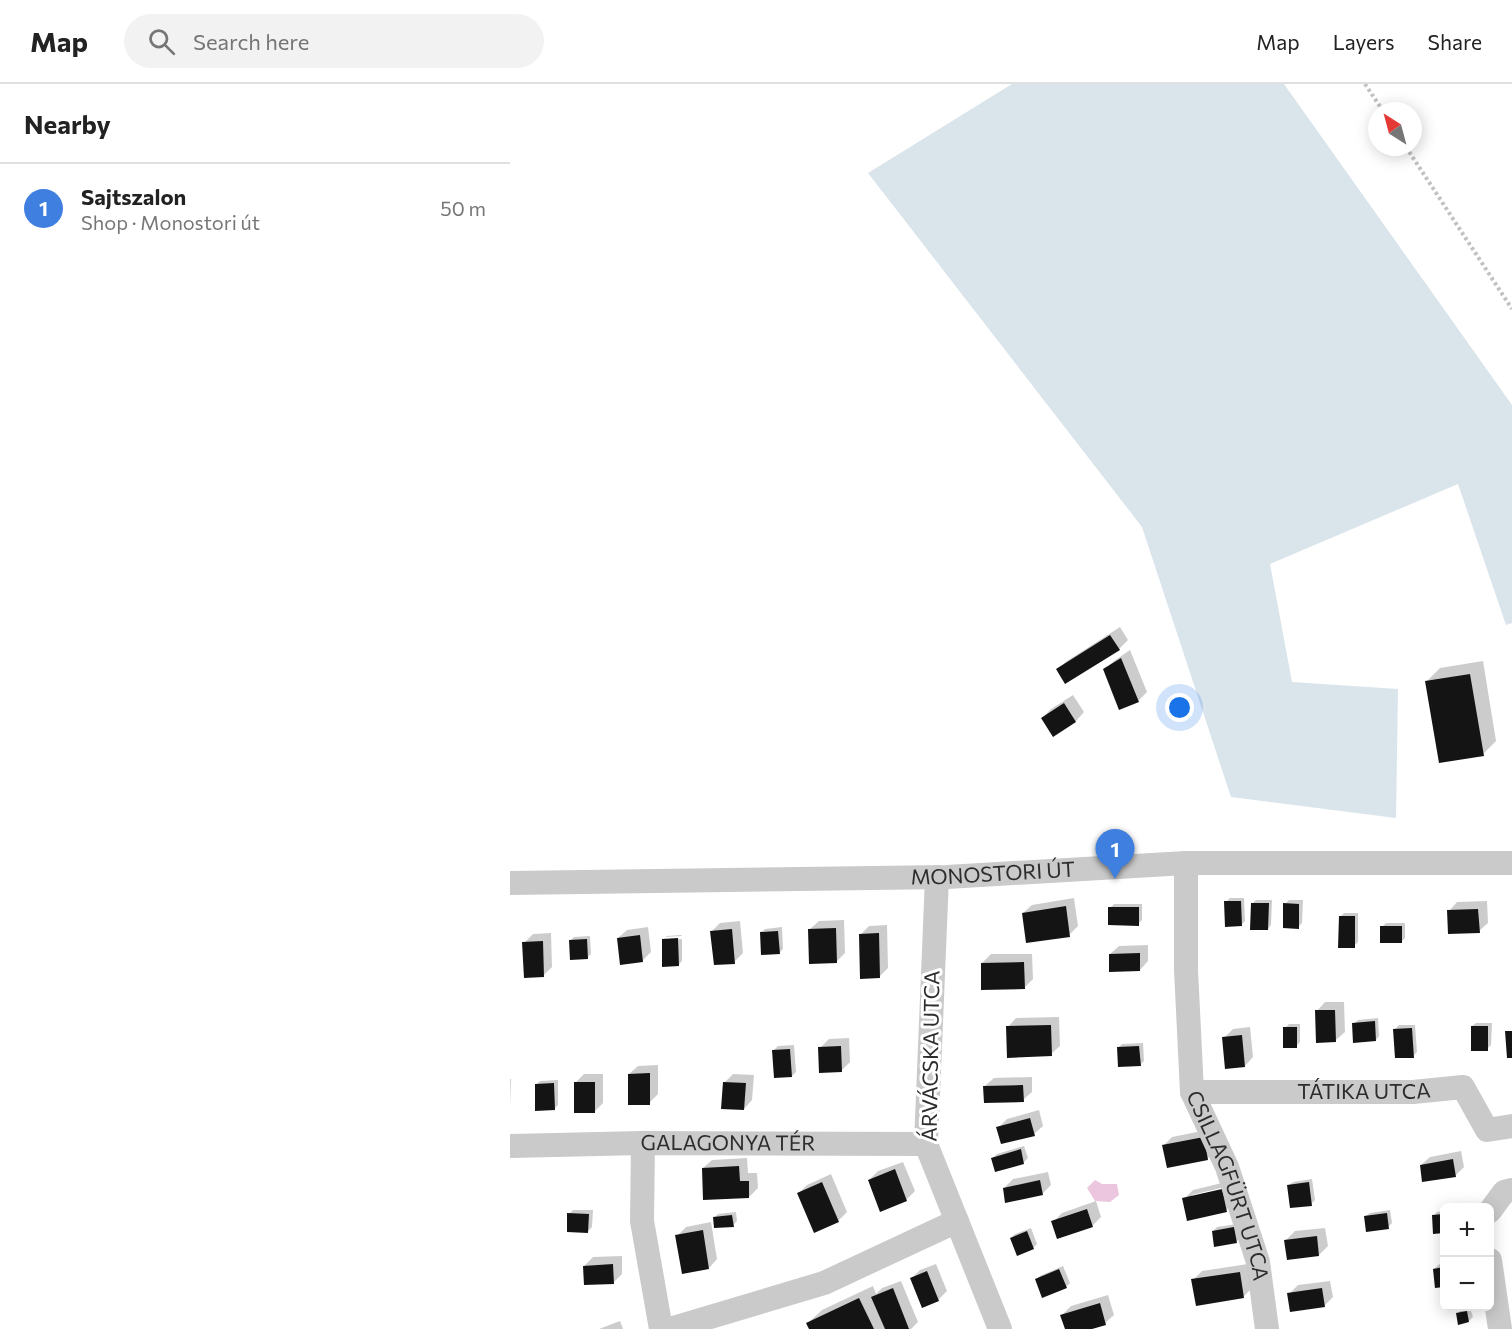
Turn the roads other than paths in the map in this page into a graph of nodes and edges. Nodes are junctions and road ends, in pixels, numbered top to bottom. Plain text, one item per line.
1 (1186, 863) junction
2 (1512, 863) edge
3 (937, 877) junction
4 (510, 883) edge
5 (1192, 1092) junction
6 (1512, 1126) edge
7 (643, 1143) junction
8 (926, 1144) junction
9 (510, 1146) edge
10 (1512, 1190) edge
11 (1494, 1206) edge
12 (957, 1221) junction
13 (1494, 1288) edge
14 (661, 1329) edge
15 (670, 1329) edge
16 (1000, 1329) edge
17 (1267, 1329) edge
18 (1500, 1329) edge

1 - 2 street, MONOSTORI ÚT
1 - 3 street, MONOSTORI ÚT
1 - 5 street, CSILLAGFÜRT UTCA
3 - 4 street, MONOSTORI ÚT
3 - 8 street, ÁRVÁCSKA UTCA
5 - 6 street, TÁTIKA UTCA
5 - 17 street, CSILLAGFÜRT UTCA
7 - 8 street, GALAGONYA TÉR
7 - 9 street
7 - 14 street, GALAGONYA TÉR
8 - 12 street, ÁRVÁCSKA UTCA
10 - 11 street
12 - 15 street
12 - 16 street, ÁRVÁCSKA UTCA
13 - 18 street

